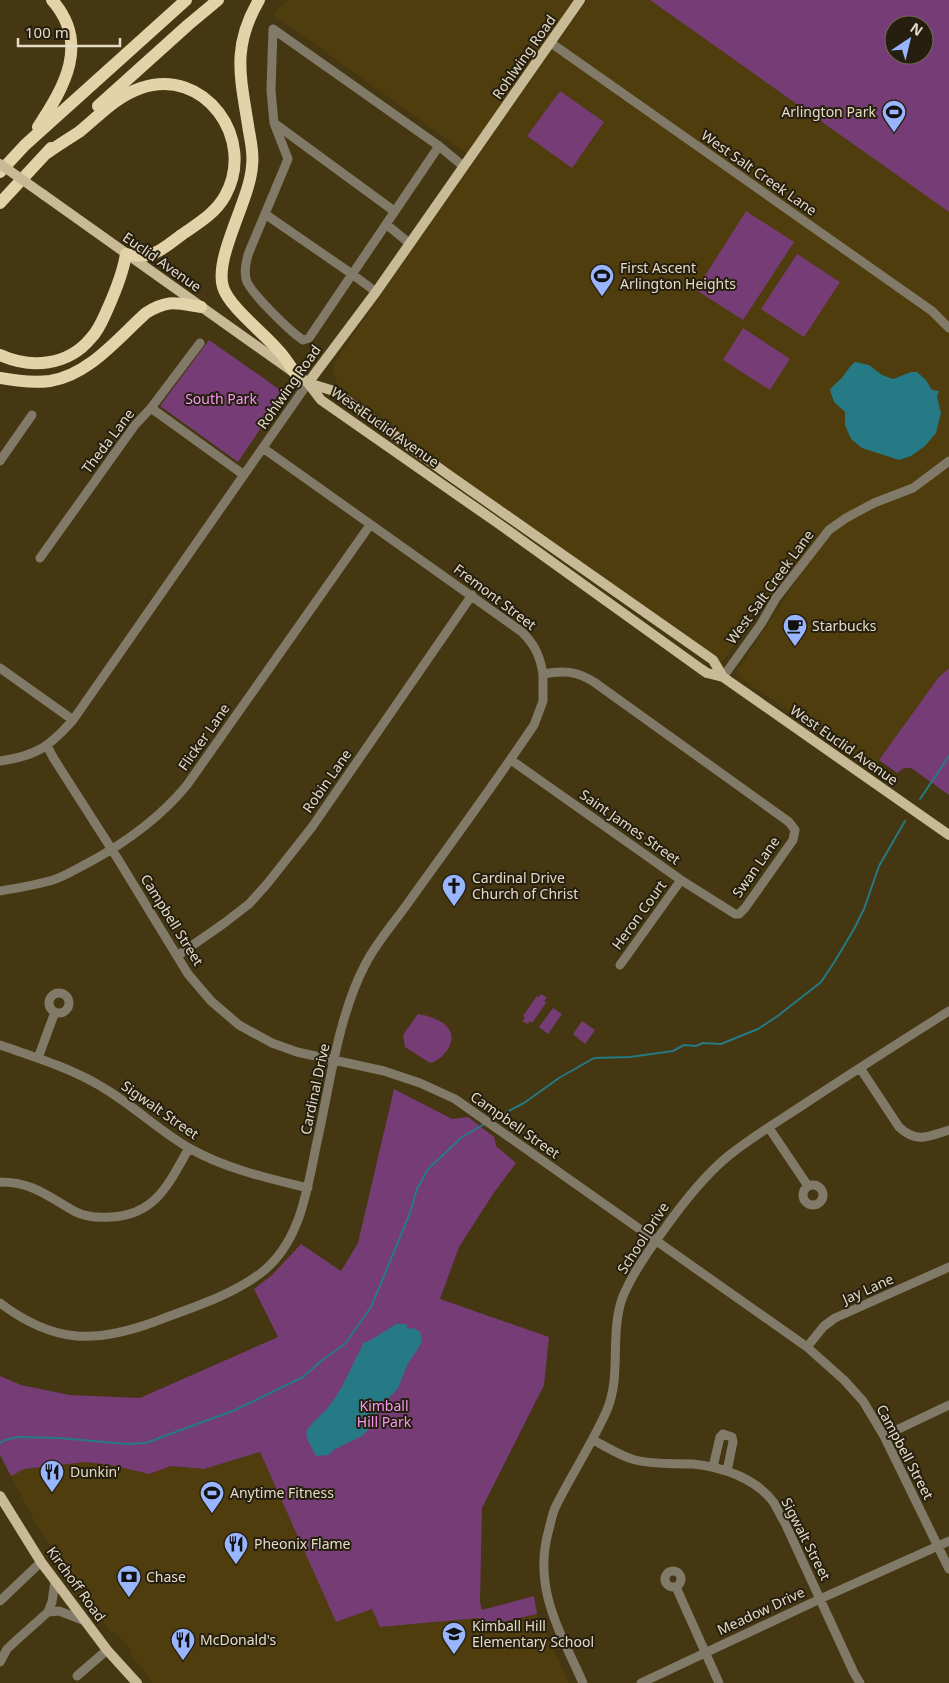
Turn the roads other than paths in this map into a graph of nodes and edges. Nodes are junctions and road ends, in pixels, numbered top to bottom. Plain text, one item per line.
1 (52, 0) edge
2 (186, 0) edge
3 (218, 0) edge
4 (259, 0) edge
5 (580, 0) edge
6 (551, 43) junction
7 (274, 123) junction
8 (25, 145) junction
9 (440, 146) junction
10 (47, 153) junction
11 (0, 164) edge
12 (463, 166) junction
13 (0, 172) edge
14 (28, 172) junction
15 (0, 203) edge
16 (394, 211) junction
17 (0, 213) edge
18 (265, 214) junction
19 (386, 224) junction
20 (410, 244) junction
21 (126, 254) junction
22 (352, 274) junction
23 (376, 292) junction
24 (201, 307) junction
25 (949, 328) edge
26 (200, 343) dead end
27 (0, 355) edge
28 (296, 374) junction
29 (0, 378) edge
30 (308, 383) junction
31 (151, 408) junction
32 (32, 415) dead end
33 (263, 448) junction
34 (0, 461) edge
35 (949, 461) edge
36 (244, 475) junction
37 (370, 525) junction
38 (40, 558) dead end
39 (472, 595) junction
40 (0, 668) edge
41 (543, 674) junction
42 (723, 677) junction
43 (73, 720) junction
44 (47, 746) junction
45 (511, 760) junction
46 (0, 761) edge
47 (949, 835) edge
48 (111, 849) junction
49 (680, 880) junction
50 (0, 891) edge
51 (735, 914) joint
52 (177, 956) junction
53 (620, 965) dead end
54 (949, 1011) edge
55 (55, 1012) dead end
56 (0, 1045) edge
57 (38, 1058) junction
58 (335, 1059) junction
59 (860, 1068) junction
60 (770, 1128) junction
61 (949, 1130) edge
62 (190, 1148) junction
63 (0, 1182) edge
64 (808, 1186) dead end
65 (308, 1188) junction
66 (655, 1242) junction
67 (949, 1267) edge
68 (0, 1303) edge
69 (807, 1348) junction
70 (949, 1405) edge
71 (884, 1436) junction
72 (593, 1440) junction
73 (713, 1467) junction
74 (727, 1472) junction
75 (0, 1496) edge
76 (949, 1541) edge
77 (938, 1546) junction
78 (41, 1562) junction
79 (949, 1569) edge
80 (55, 1581) junction
81 (676, 1587) dead end
82 (820, 1599) junction
83 (0, 1601) edge
84 (48, 1612) junction
85 (85, 1621) junction
86 (107, 1650) junction
87 (705, 1653) junction
88 (0, 1662) edge
89 (77, 1676) dead end
90 (137, 1683) edge
91 (583, 1683) edge
92 (641, 1683) edge
93 (719, 1683) edge
94 (860, 1683) edge

1 - 8 highway
2 - 8 highway
3 - 10 highway
4 - 28 highway
5 - 6 main road, Rohlwing Road
6 - 12 main road, Rohlwing Road
6 - 25 street, West Salt Creek Lane
7 - 9 street
7 - 16 street
7 - 18 street
8 - 13 highway
9 - 12 street
9 - 16 street
10 - 14 highway
10 - 21 highway
11 - 21 main road, Euclid Avenue, bridge
12 - 20 main road, Rohlwing Road
14 - 15 highway
14 - 17 highway
16 - 19 street
18 - 22 street
18 - 22 street
19 - 20 street
19 - 22 street
20 - 23 main road, Rohlwing Road
21 - 24 main road, Euclid Avenue
21 - 27 highway
22 - 23 street
23 - 30 main road, Rohlwing Road
24 - 28 main road, Euclid Avenue
24 - 29 highway
26 - 31 street, Theda Lane
28 - 30 main road, Euclid Avenue
30 - 33 street, Rohlwing Road
30 - 42 main road, West Euclid Avenue
30 - 42 main road, West Euclid Avenue
31 - 36 street
31 - 38 street, Theda Lane
32 - 34 street
33 - 36 street, Rohlwing Road
33 - 37 street, Fremont Street
35 - 42 street, West Salt Creek Lane
36 - 43 street, Rohlwing Road
37 - 39 street, Fremont Street
37 - 48 street, Flicker Lane
39 - 41 street, Fremont Street
39 - 52 street, Robin Lane
40 - 43 street
41 - 45 street, Cardinal Drive
41 - 51 street, Swan Lane
42 - 47 main road, West Euclid Avenue
43 - 44 street, Rohlwing Road
44 - 46 street, Rohlwing Road
44 - 48 street, Campbell Street
45 - 49 street, Saint James Street
45 - 58 street, Cardinal Drive
48 - 50 street, Flicker Lane
48 - 52 street, Campbell Street
49 - 51 street, Saint James Street
49 - 53 street, Heron Court
52 - 58 street, Campbell Street
54 - 59 street, School Drive
55 - 57 street
56 - 57 street, Sigwalt Street
57 - 62 street, Sigwalt Street
58 - 65 street, Cardinal Drive
58 - 66 street, Campbell Street
59 - 60 street, School Drive
59 - 61 street
60 - 64 street
60 - 66 street, School Drive
62 - 63 street
62 - 65 street, Sigwalt Street
65 - 68 street, Cardinal Drive
66 - 69 street, Campbell Street
66 - 72 street, School Drive
67 - 69 street, Jay Lane
69 - 71 street, Campbell Street
70 - 71 street
71 - 77 street, Campbell Street
72 - 73 street, Sigwalt Street
72 - 91 street, School Drive
73 - 74 street, Sigwalt Street
73 - 74 street
74 - 82 street, Sigwalt Street
75 - 78 main road, Kirchoff Road
76 - 77 street, Meadow Drive
77 - 79 street, Campbell Street
77 - 82 street, Meadow Drive
78 - 80 main road, Kirchoff Road
78 - 83 street
80 - 84 street
80 - 85 main road, Kirchoff Road
81 - 87 street
82 - 87 street, Meadow Drive
82 - 94 street, Sigwalt Street
84 - 85 street
84 - 88 street
85 - 86 main road, Kirchoff Road
86 - 89 street
86 - 90 main road, Kirchoff Road
87 - 92 street, Meadow Drive
87 - 93 street

